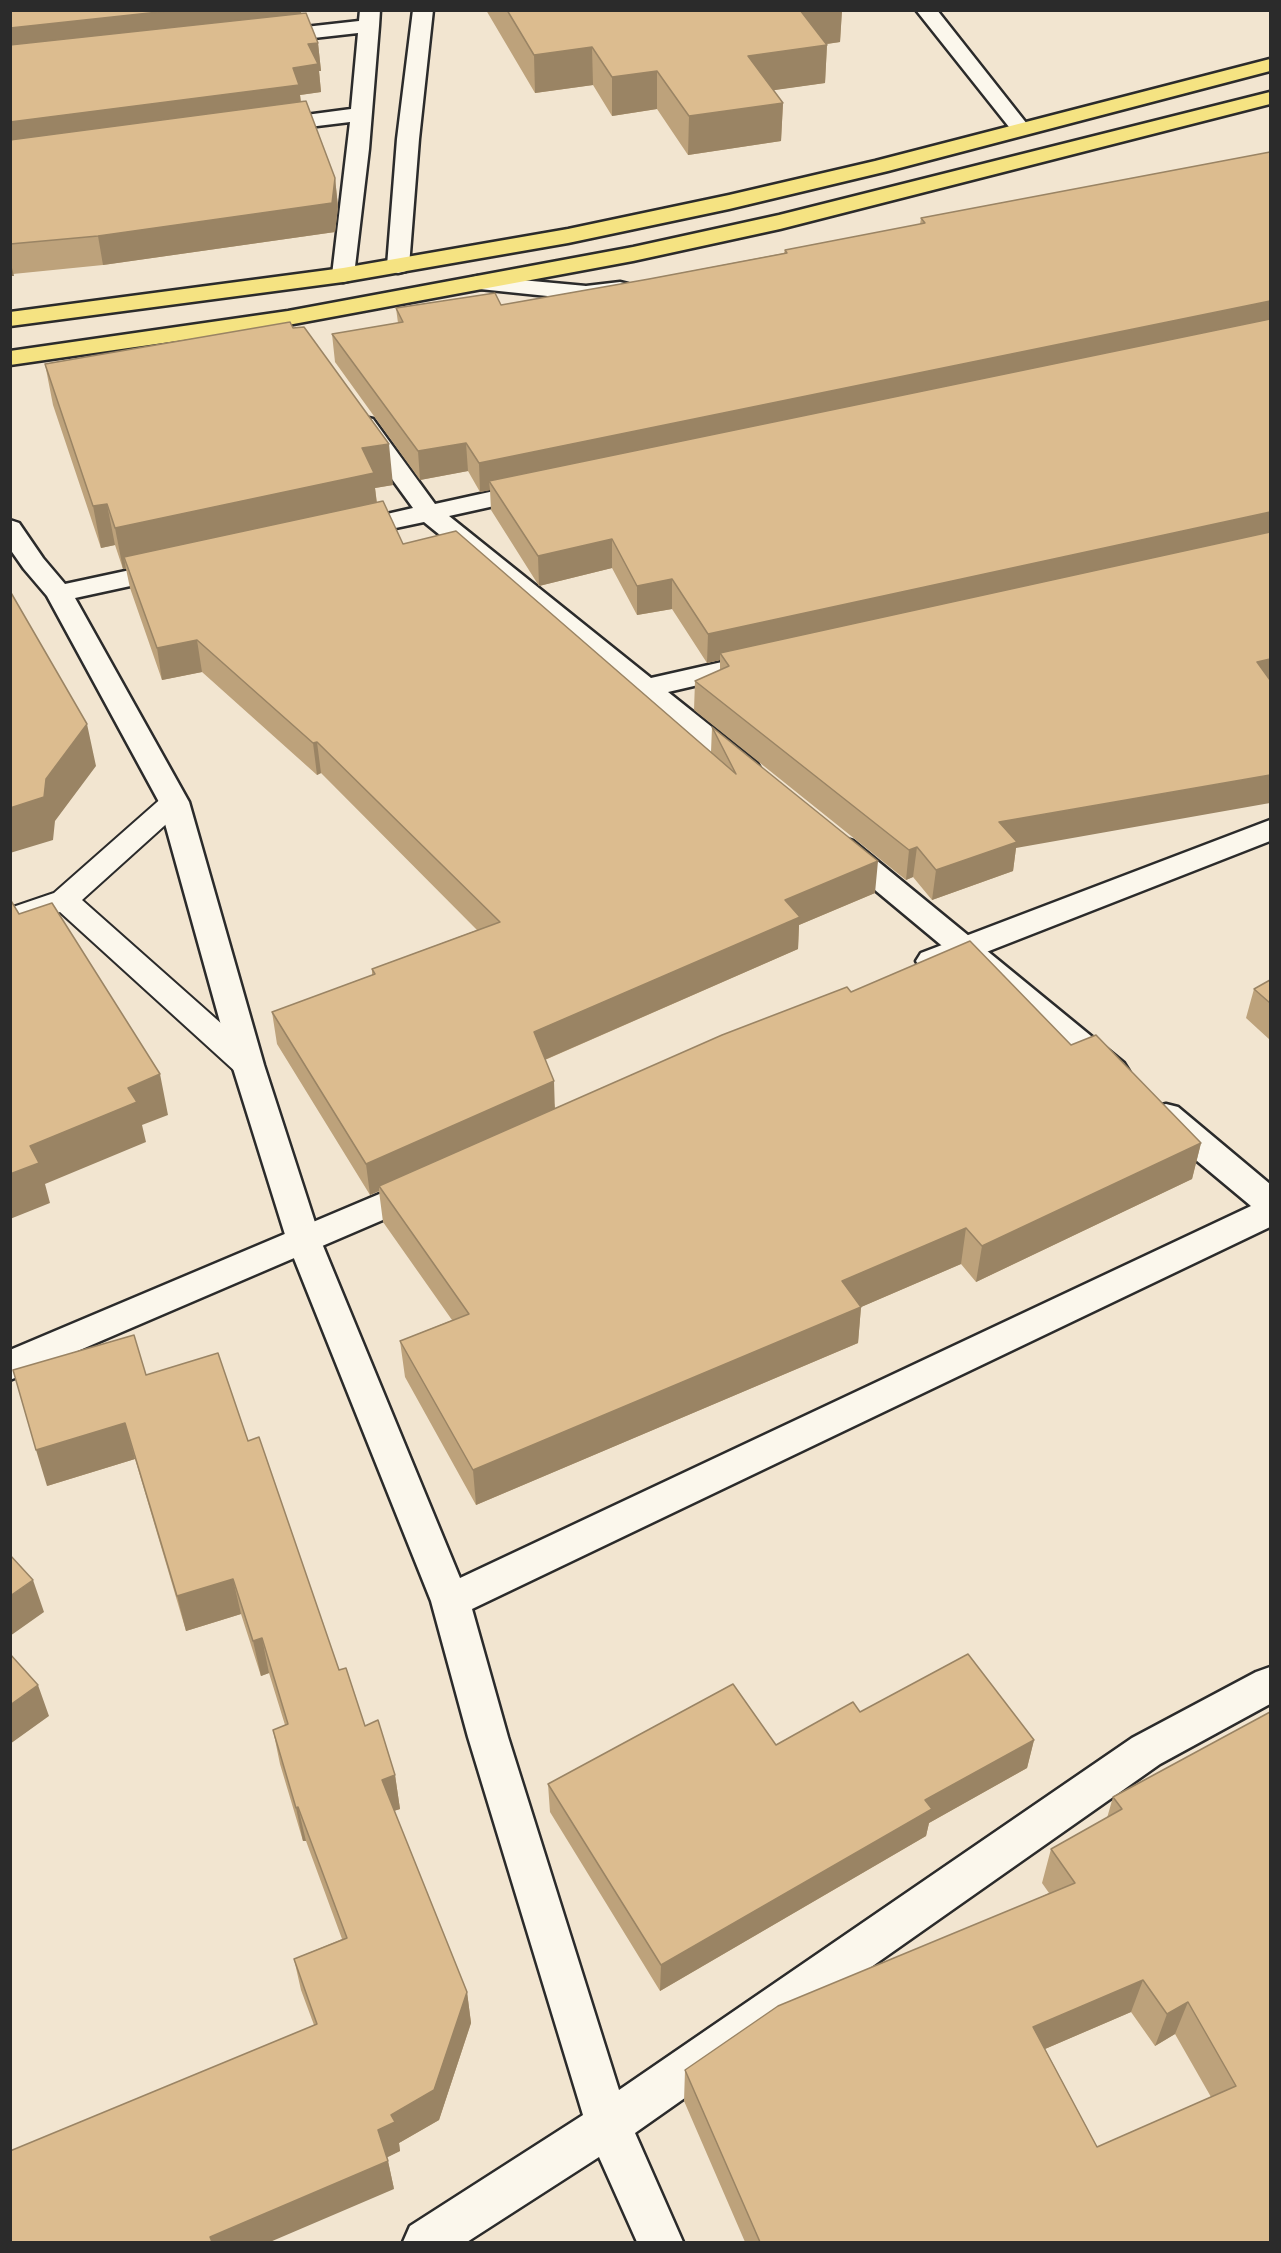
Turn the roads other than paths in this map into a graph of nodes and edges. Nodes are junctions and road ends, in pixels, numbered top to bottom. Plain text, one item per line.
1 (423, 10) edge
2 (926, 10) edge
3 (370, 18) edge
4 (251, 39) edge
5 (391, 64) junction
6 (1270, 65) edge
7 (1270, 98) edge
8 (362, 114) junction
9 (1020, 128) junction
10 (244, 129) edge
11 (398, 266) junction
12 (343, 275) junction
13 (478, 283) junction
14 (636, 287) edge
15 (288, 318) junction
16 (10, 319) edge
17 (308, 346) edge
18 (10, 358) edge
19 (348, 401) edge
20 (557, 486) edge
21 (429, 513) junction
22 (12, 534) edge
23 (325, 535) edge
24 (198, 563) edge
25 (59, 593) junction
26 (774, 660) edge
27 (646, 688) junction
28 (765, 784) edge
29 (174, 802) junction
30 (819, 829) edge
31 (1270, 830) edge
32 (64, 900) junction
33 (10, 919) edge
34 (965, 947) junction
35 (911, 971) edge
36 (248, 1065) junction
37 (445, 1179) edge
38 (1270, 1203) edge
39 (1270, 1212) edge
40 (304, 1241) junction
41 (10, 1366) edge
42 (450, 1600) junction
43 (1270, 1684) edge
44 (608, 2125) junction
45 (426, 2242) edge
46 (660, 2242) edge

1 - 5 street
2 - 9 street
3 - 4 street
3 - 5 street
5 - 8 street
5 - 11 street
6 - 9 main road
7 - 13 main road
8 - 10 street
8 - 12 street
9 - 11 main road
11 - 12 main road
12 - 16 main road
13 - 14 street
13 - 15 main road
15 - 17 street
15 - 18 main road
19 - 21 street
20 - 21 street
21 - 23 street
21 - 27 street
22 - 25 street
24 - 25 street
25 - 29 street
26 - 27 street
27 - 28 street
29 - 32 lane
29 - 36 street
30 - 34 street
31 - 34 street
32 - 33 lane
32 - 36 lane
34 - 35 street
34 - 38 street
36 - 40 street
37 - 40 street
39 - 42 street
40 - 41 street
40 - 42 street
42 - 44 street
43 - 44 street
44 - 45 street
44 - 46 street

